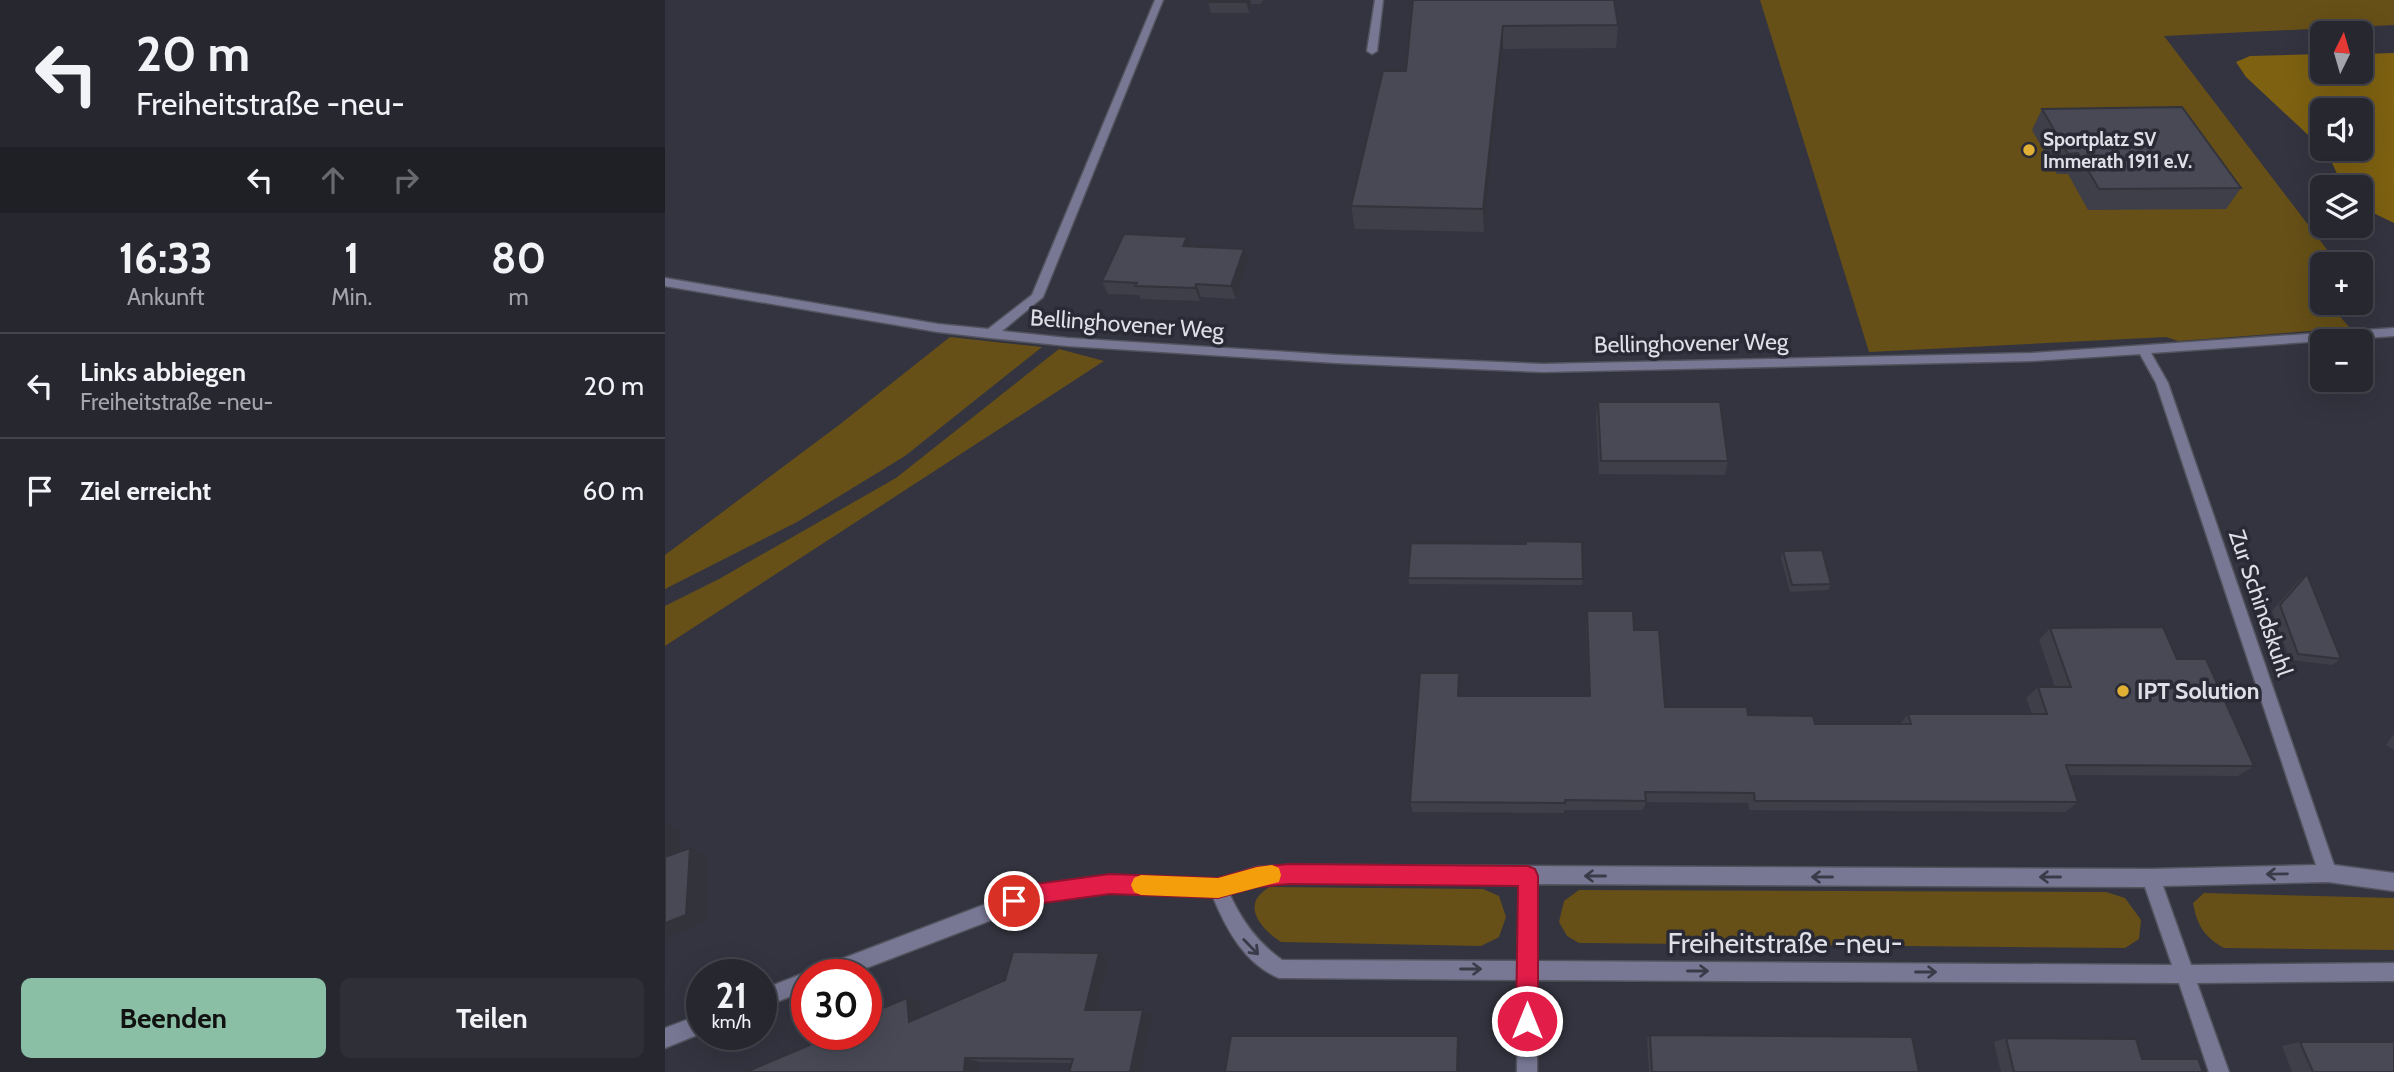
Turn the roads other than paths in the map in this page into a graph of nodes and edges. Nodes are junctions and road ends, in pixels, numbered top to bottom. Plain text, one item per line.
1 (1159, 0) edge
2 (1379, 0) edge
3 (1372, 51) dead end
4 (665, 282) edge
5 (2394, 332) edge
6 (990, 334) junction
7 (2144, 351) junction
8 (2328, 873) junction
9 (1528, 876) junction
10 (2151, 878) junction
11 (2394, 882) edge
12 (1218, 888) junction
13 (864, 959) edge
14 (1527, 969) junction
15 (2394, 972) edge
16 (2184, 974) junction
17 (686, 1029) edge
18 (665, 1038) edge
19 (1527, 1072) edge
20 (2219, 1072) edge

1 - 6 street, Bellinghovener Weg
2 - 3 street
4 - 6 street, Bellinghovener Weg
5 - 7 street, Bellinghovener Weg
6 - 7 street, Bellinghovener Weg
7 - 8 street, Zur Schindskuhl
8 -> 10 street
8 - 11 street
10 -> 9 street
9 - 12 street
9 - 14 street
10 - 16 street
12 - 13 street
12 -> 14 street, Freiheitstraße -neu-
14 -> 16 street, Freiheitstraße -neu-
14 - 19 street
15 - 16 street, Freiheitstraße -neu-
16 - 20 street
17 - 18 street

